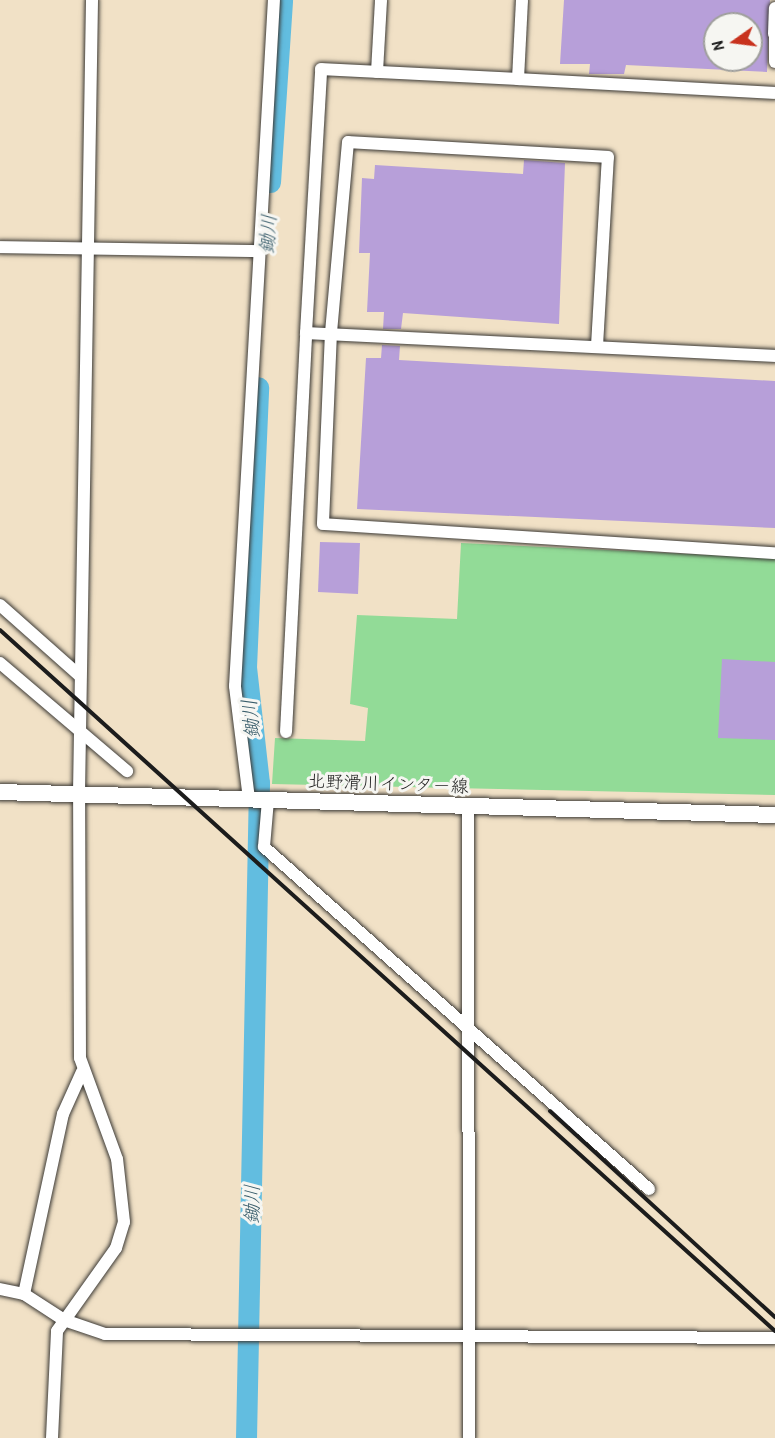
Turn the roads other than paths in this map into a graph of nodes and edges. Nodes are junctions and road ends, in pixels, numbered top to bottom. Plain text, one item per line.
1 (92, 0) edge
2 (274, 0) edge
3 (381, 0) edge
4 (522, 0) edge
5 (775, 8) edge
6 (774, 34) edge
7 (775, 62) edge
8 (377, 72) junction
9 (518, 79) junction
10 (775, 93) edge
11 (0, 248) edge
12 (87, 248) junction
13 (260, 251) junction
14 (332, 332) junction
15 (306, 333) junction
16 (597, 346) junction
17 (775, 356) edge
18 (775, 553) edge
19 (0, 605) edge
20 (0, 663) edge
21 (80, 676) junction
22 (80, 732) junction
23 (286, 732) dead end
24 (127, 771) dead end
25 (0, 792) edge
26 (79, 793) junction
27 (249, 799) junction
28 (268, 800) junction
29 (468, 806) junction
30 (775, 815) edge
31 (467, 1028) junction
32 (82, 1072) junction
33 (649, 1189) dead end
34 (0, 1289) edge
35 (24, 1294) junction
36 (64, 1320) junction
37 (468, 1337) junction
38 (775, 1338) edge
39 (52, 1438) edge
40 (469, 1438) edge

1 - 12 street
2 - 13 street
3 - 8 street
4 - 9 street
5 - 6 street
6 - 7 street
8 - 9 street
8 - 15 street
9 - 10 street
11 - 12 street
12 - 13 street
12 - 21 street
13 - 27 street
14 - 15 street
14 - 16 street
14 - 16 street
14 - 18 street
15 - 23 street
16 - 17 street
19 - 21 street
20 - 22 street
21 - 22 street
22 - 24 street
22 - 26 street
25 - 26 main road, 北野滑川インター線
26 - 27 main road, 北野滑川インター線
26 - 32 street
27 - 28 main road, 北野滑川インター線
28 - 29 main road, 北野滑川インター線
28 - 31 street
29 - 30 main road, 北野滑川インター線
29 - 31 street
31 - 33 street
31 - 37 street
32 - 35 street
32 - 36 street
34 - 35 street
35 - 36 street
36 - 37 street
36 - 39 street
37 - 38 street
37 - 40 street

